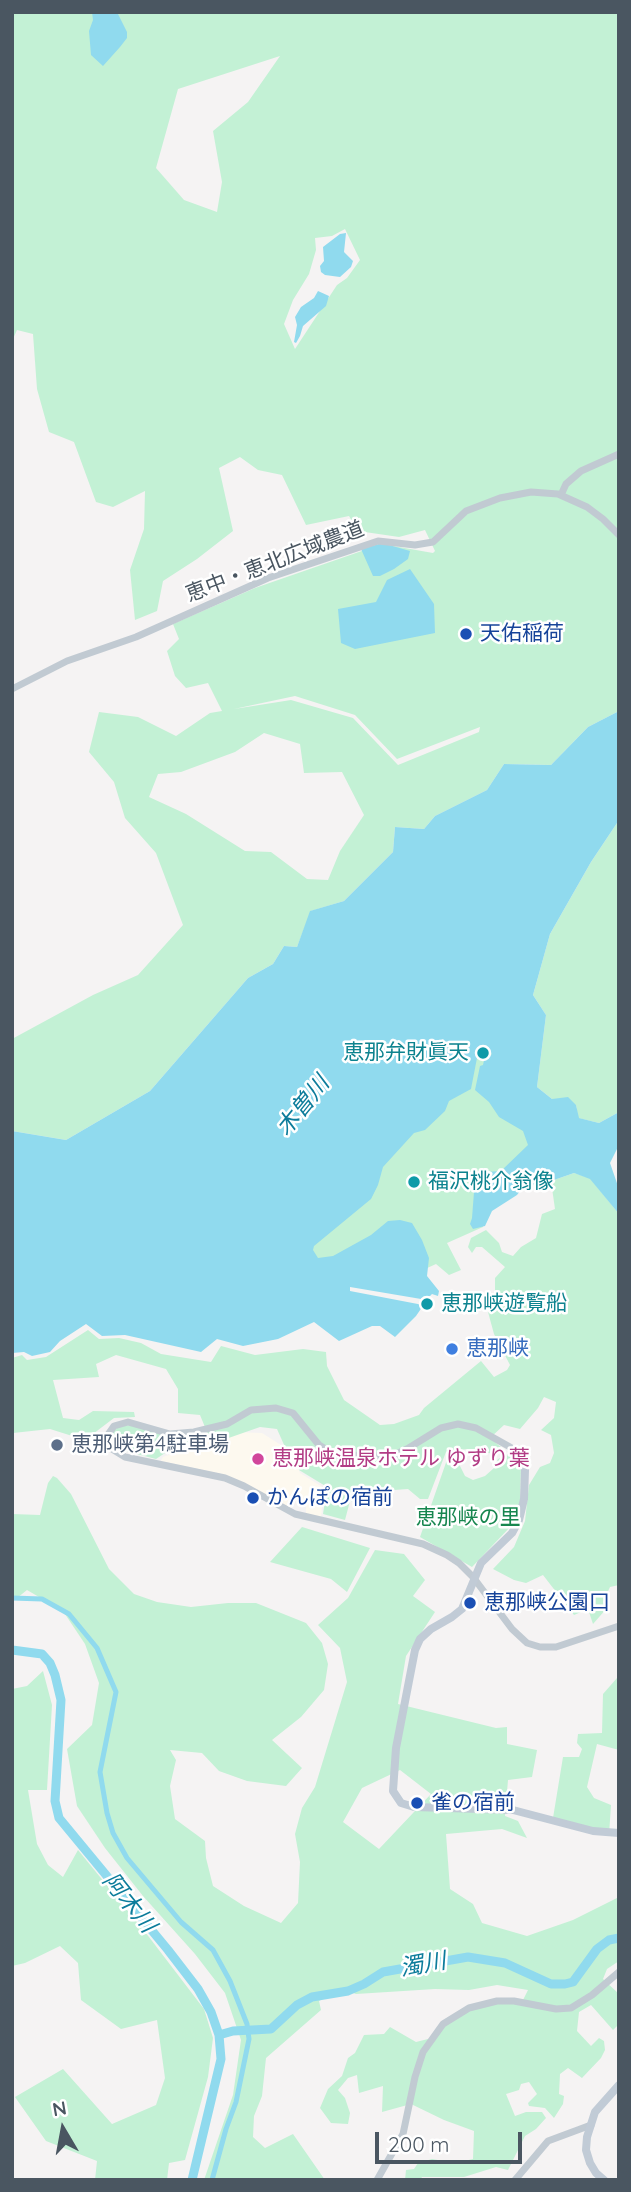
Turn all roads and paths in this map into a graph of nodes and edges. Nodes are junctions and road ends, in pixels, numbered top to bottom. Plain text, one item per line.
1 (619, 454) edge
2 (561, 495) junction
3 (619, 535) edge
4 (12, 689) edge
5 (521, 1456) joint
6 (473, 1577) junction
7 (619, 1626) edge
8 (619, 1833) edge
9 (619, 1972) edge
10 (619, 2085) edge
11 (591, 2124) junction
12 (377, 2180) edge
13 (514, 2180) edge
14 (604, 2180) edge

1 - 2 street
2 - 3 street, 恵中・恵北広域農道
2 - 4 street, 恵中・恵北広域農道
5 - 6 main road
5 - 6 street
6 - 7 street
6 - 8 main road
9 - 12 street
10 - 11 main road
11 - 13 street
11 - 14 main road

